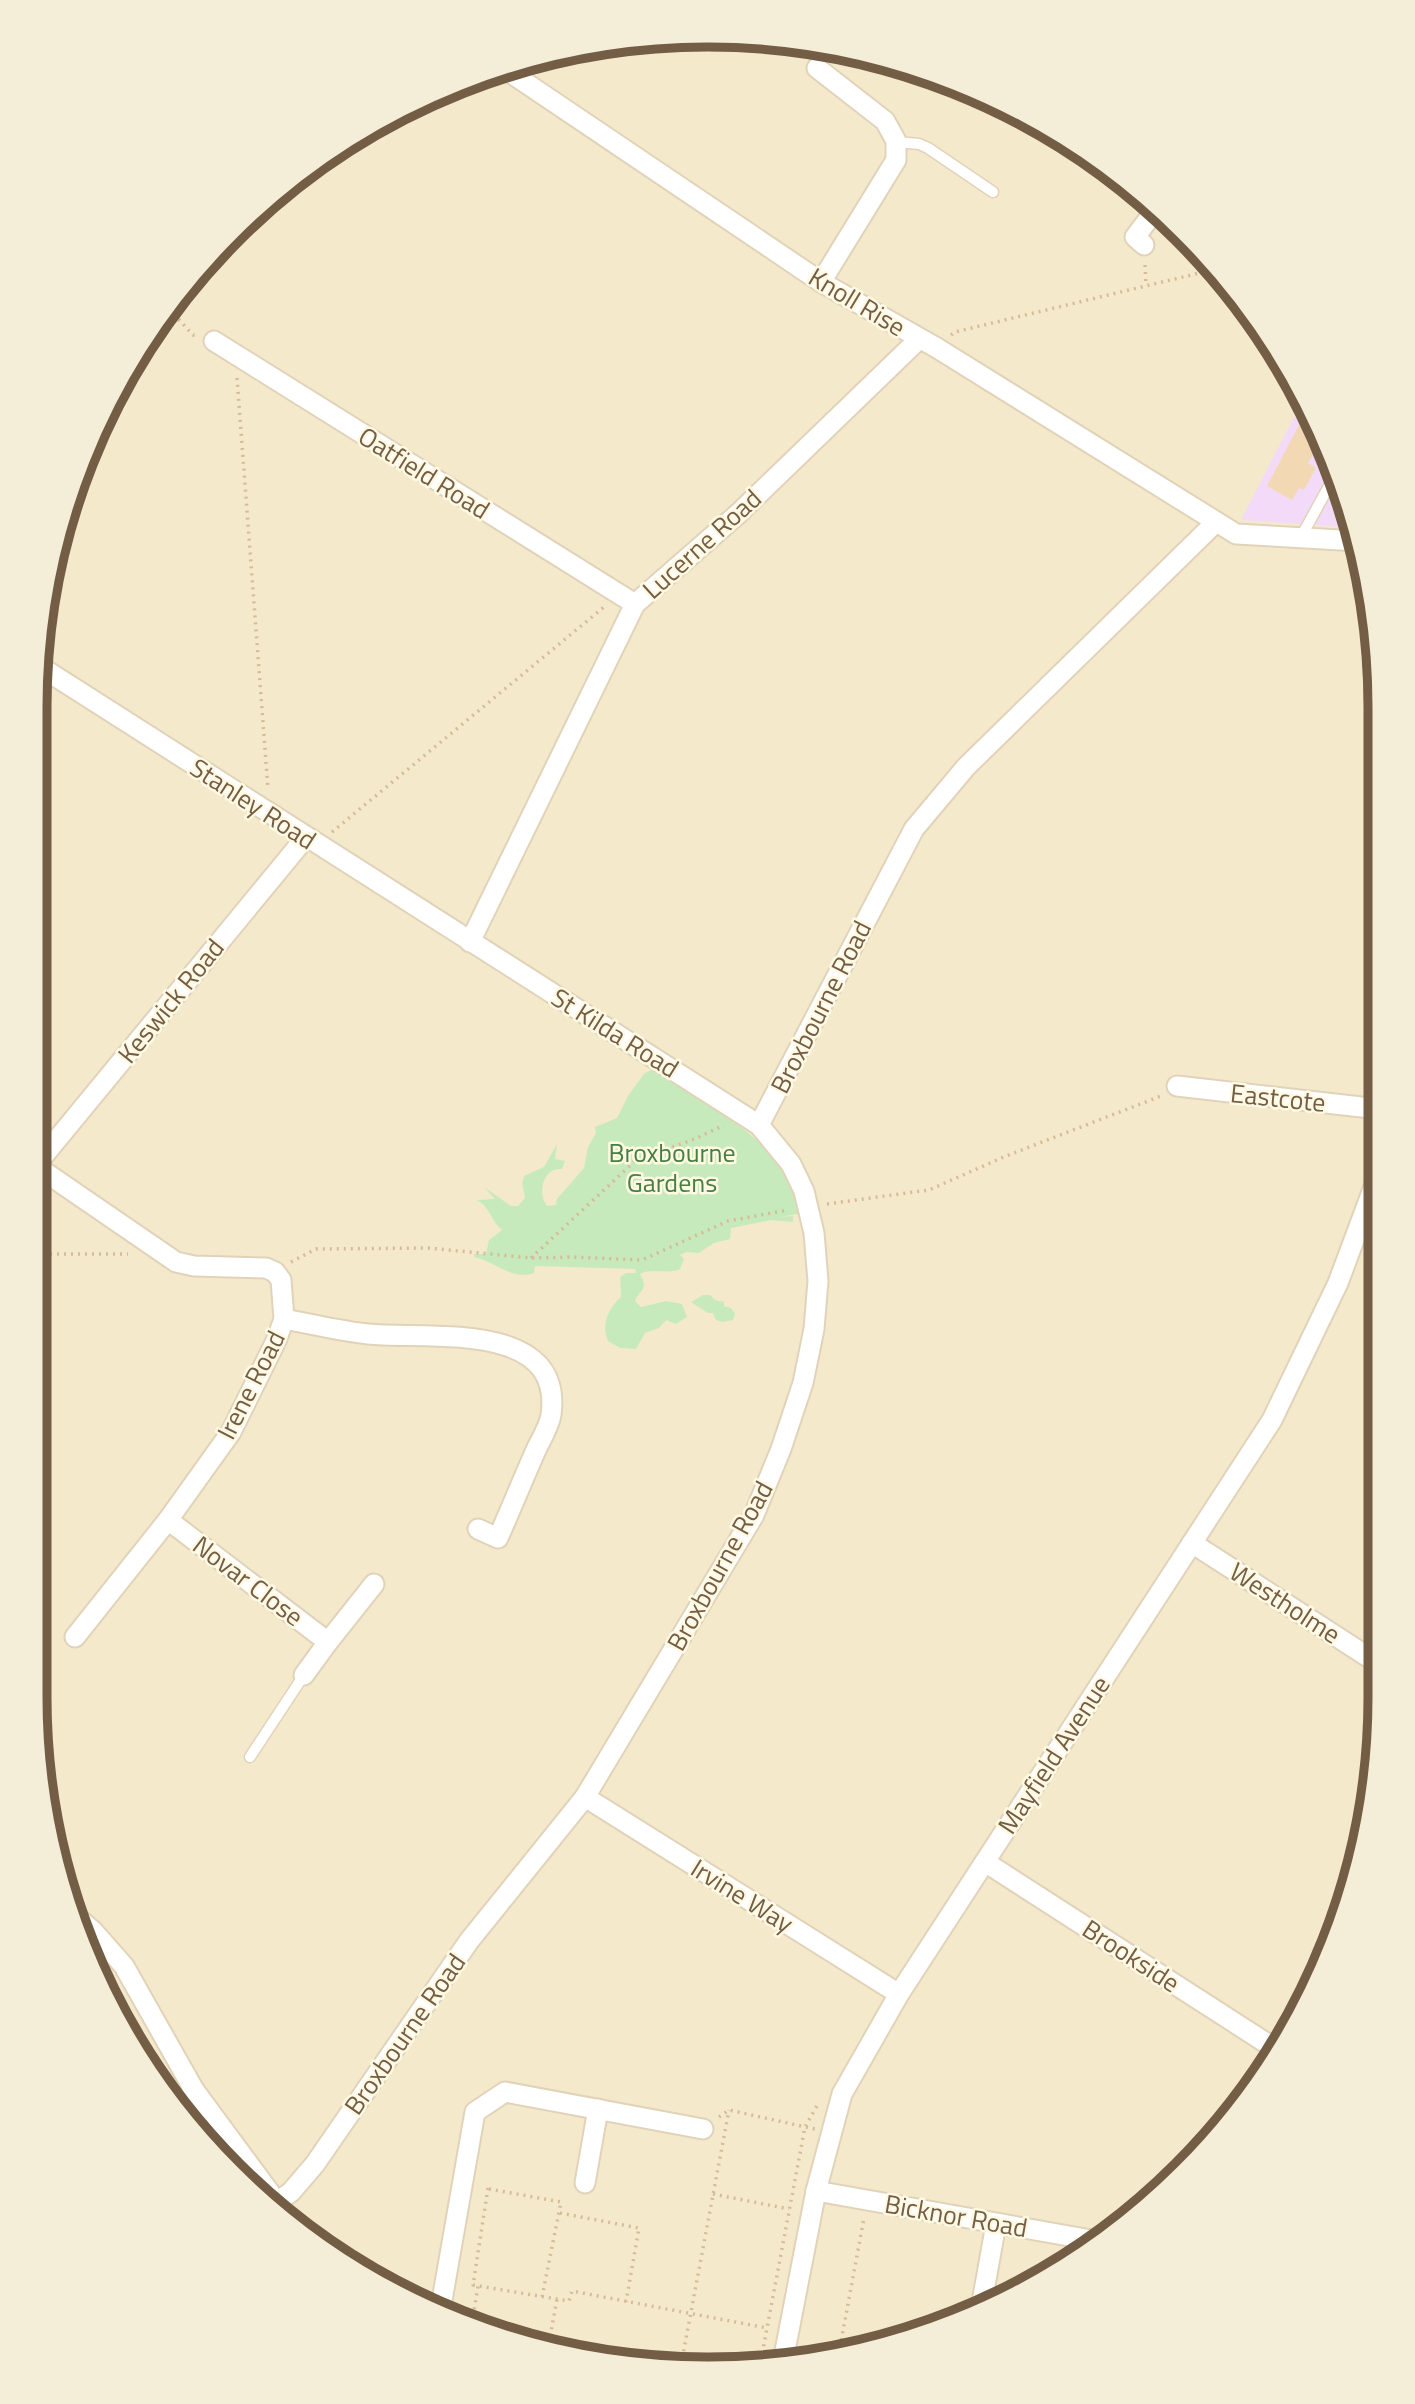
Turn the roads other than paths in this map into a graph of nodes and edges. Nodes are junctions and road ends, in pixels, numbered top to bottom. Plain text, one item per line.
1 (817, 68) dead end
2 (516, 76) edge
3 (897, 142) junction
4 (993, 192) dead end
5 (1150, 218) edge
6 (1144, 245) dead end
7 (821, 282) junction
8 (214, 341) road end
9 (928, 344) junction
10 (1329, 486) edge
11 (1215, 523) junction
12 (1300, 538) junction
13 (1346, 540) edge
14 (627, 599) junction
15 (49, 672) edge
16 (311, 841) junction
17 (470, 942) junction
18 (1177, 1086) road end
19 (1368, 1108) edge
20 (759, 1125) junction
21 (47, 1153) edge
22 (47, 1174) edge
23 (1368, 1200) edge
24 (284, 1319) junction
25 (168, 1520) junction
26 (478, 1529) dead end
27 (1192, 1543) junction
28 (374, 1584) dead end
29 (75, 1637) dead end
30 (328, 1642) junction
31 (1368, 1657) edge
32 (304, 1675) joint
33 (250, 1757) dead end
34 (585, 1797) junction
35 (985, 1863) junction
36 (90, 1928) edge
37 (899, 1994) junction
38 (1268, 2044) edge
39 (194, 2090) junction
40 (186, 2100) edge
41 (598, 2109) junction
42 (703, 2129) road end
43 (584, 2182) dead end
44 (262, 2184) edge
45 (816, 2191) junction
46 (280, 2200) edge
47 (996, 2224) junction
48 (1081, 2240) edge
49 (983, 2296) edge
50 (442, 2300) edge
51 (785, 2352) edge

1 - 3 street
2 - 7 street, Knoll Rise
3 - 4 lane
3 - 7 street
5 - 6 street
7 - 9 street, Knoll Rise
8 - 14 street, Oatfield Road
9 - 11 street, Knoll Rise
9 - 14 street, Lucerne Road
10 - 12 lane
11 - 12 street, Knoll Rise
11 - 20 street, Broxbourne Road
12 - 13 street, Knoll Rise
14 - 17 street, Lucerne Road
15 - 16 street, Stanley Road
16 - 17 street, Stanley Road
16 - 21 street, Keswick Road
17 - 20 street, St Kilda Road
18 - 19 street, Eastcote
20 - 34 street, Broxbourne Road
22 - 24 street, Irene Road
23 - 27 street, Mayfield Avenue
24 - 25 street, Irene Road
24 - 26 street
25 - 29 street, Irene Road
25 - 30 street, Novar Close
27 - 31 street, Westholme
27 - 35 street, Mayfield Avenue
28 - 30 street, Novar Close
30 - 32 street, Novar Close
32 - 33 lane
34 - 37 street, Irvine Way
34 - 46 street, Broxbourne Road
35 - 37 street, Mayfield Avenue
35 - 38 street, Brookside
36 - 39 street
37 - 45 street, Mayfield Avenue
39 - 40 street
39 - 44 street
41 - 42 street
41 - 43 street
41 - 50 street
45 - 47 street, Bicknor Road
45 - 51 street, Mayfield Avenue
47 - 48 street, Bicknor Road
47 - 49 street

